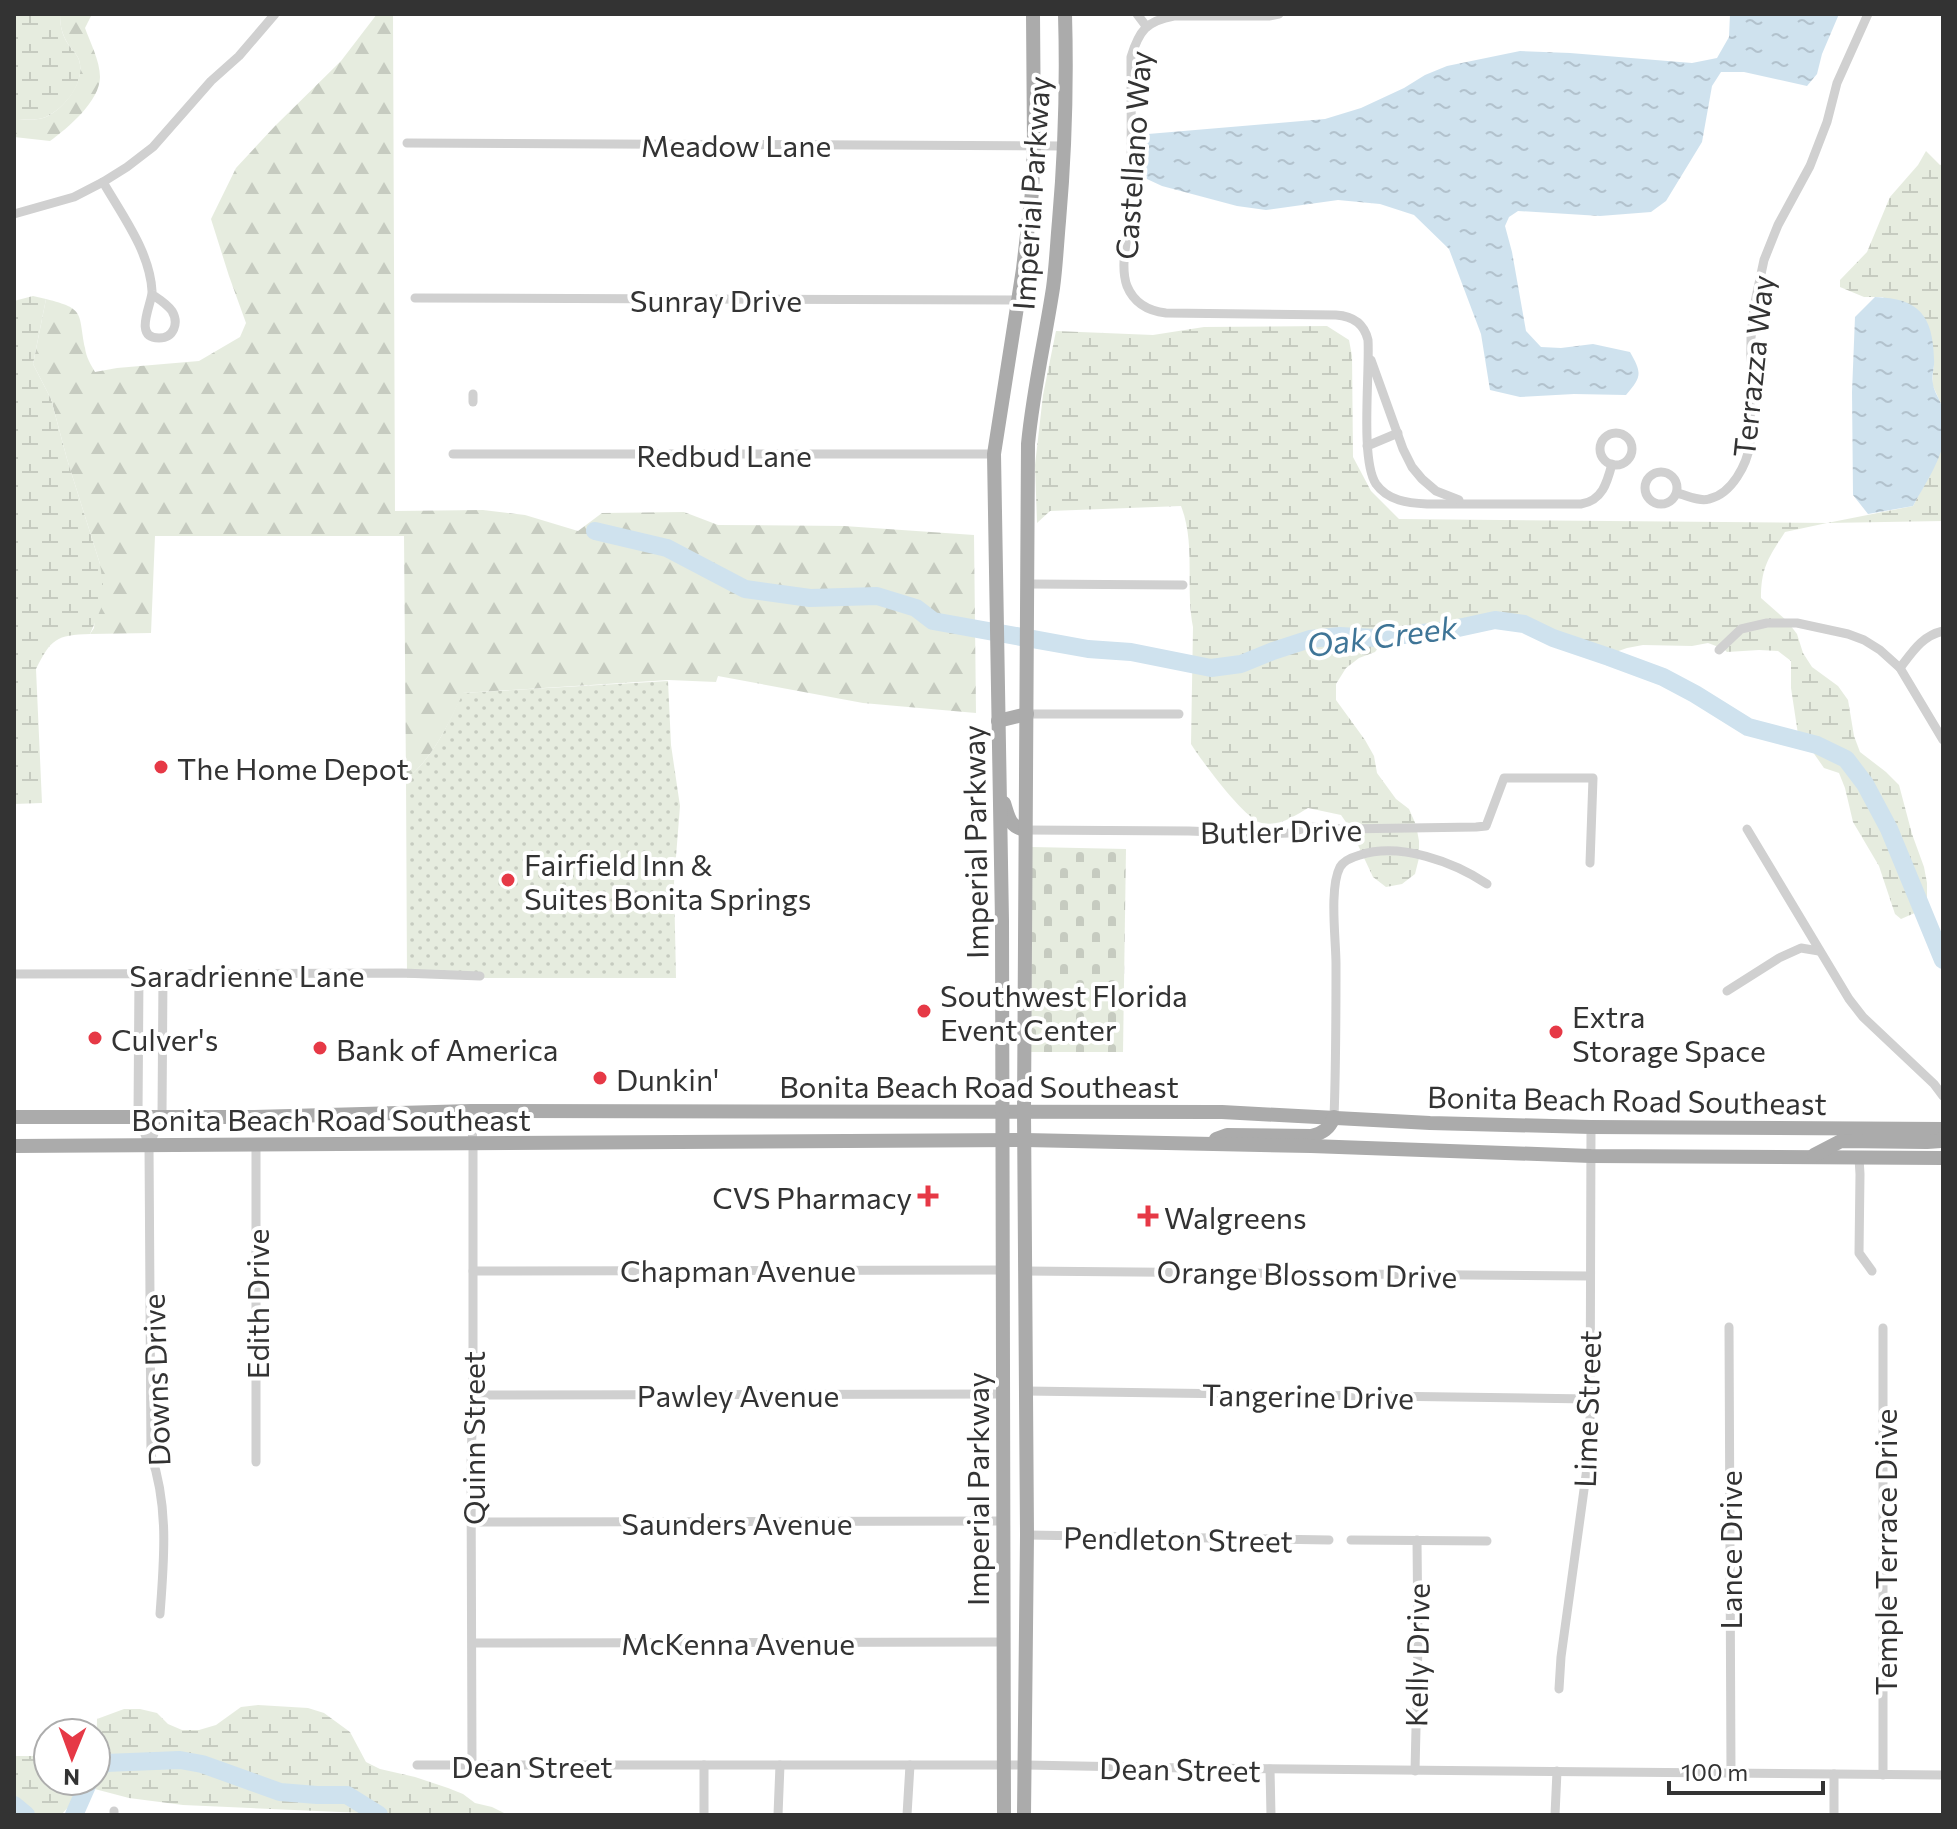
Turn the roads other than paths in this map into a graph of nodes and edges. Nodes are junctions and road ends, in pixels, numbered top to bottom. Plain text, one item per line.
1 (275, 14) edge
2 (1033, 14) edge
3 (1065, 14) edge
4 (1137, 14) edge
5 (1279, 14) edge
6 (1868, 14) edge
7 (1146, 26) junction
8 (407, 143) dead end
9 (1034, 145) junction
10 (1065, 146) junction
11 (103, 182) junction
12 (14, 214) edge
13 (153, 295) junction
14 (415, 298) dead end
15 (1017, 300) junction
16 (1369, 353) junction
17 (1398, 433) junction
18 (1367, 446) junction
19 (453, 454) dead end
20 (994, 454) junction
21 (1612, 464) dead end
22 (1677, 493) dead end
23 (1472, 503) junction
24 (1029, 584) junction
25 (1183, 585) dead end
26 (1943, 631) edge
27 (1719, 650) dead end
28 (1900, 668) junction
29 (1027, 714) junction
30 (1179, 714) dead end
31 (998, 721) junction
32 (1943, 740) edge
33 (999, 787) junction
34 (1747, 829) dead end
35 (1025, 830) junction
36 (1590, 863) dead end
37 (1487, 884) dead end
38 (1819, 951) junction
39 (14, 974) edge
40 (139, 974) junction
41 (163, 974) junction
42 (480, 976) dead end
43 (1727, 991) dead end
44 (1943, 1096) edge
45 (471, 1111) junction
46 (1002, 1111) junction
47 (1024, 1111) junction
48 (138, 1116) junction
49 (162, 1116) junction
50 (14, 1117) edge
51 (1334, 1117) junction
52 (1591, 1127) junction
53 (1943, 1129) edge
54 (1943, 1138) edge
55 (1002, 1140) junction
56 (1025, 1140) junction
57 (473, 1144) junction
58 (1202, 1144) junction
59 (149, 1145) junction
60 (256, 1145) junction
61 (14, 1146) edge
62 (1591, 1156) junction
63 (1810, 1157) junction
64 (1859, 1158) junction
65 (1943, 1158) edge
66 (1003, 1270) junction
67 (473, 1271) junction
68 (1025, 1271) junction
69 (1872, 1271) dead end
70 (1590, 1276) junction
71 (1729, 1327) dead end
72 (1883, 1328) dead end
73 (1026, 1391) junction
74 (1002, 1394) junction
75 (473, 1395) junction
76 (1589, 1399) junction
77 (256, 1462) dead end
78 (1002, 1521) junction
79 (471, 1522) junction
80 (1027, 1535) junction
81 (1329, 1540) dead end
82 (1351, 1540) dead end
83 (1417, 1540) junction
84 (1487, 1541) dead end
85 (160, 1614) dead end
86 (1003, 1642) junction
87 (473, 1643) junction
88 (1559, 1689) dead end
89 (417, 1765) dead end
90 (472, 1765) junction
91 (704, 1765) junction
92 (780, 1765) junction
93 (910, 1765) junction
94 (1003, 1765) junction
95 (1026, 1765) junction
96 (1270, 1769) junction
97 (1415, 1771) junction
98 (1557, 1771) junction
99 (1731, 1773) junction
100 (1834, 1774) junction
101 (1883, 1775) junction
102 (1943, 1775) edge
103 (704, 1815) edge
104 (778, 1815) edge
105 (907, 1815) edge
106 (1004, 1815) edge
107 (1024, 1815) edge
108 (1271, 1815) edge
109 (1555, 1815) edge
110 (1834, 1815) edge

1 - 11 street
2 - 9 main road, Imperial Parkway
3 - 10 main road, Imperial Parkway
4 - 7 street
5 - 7 street, Castellano Way
6 - 22 street, Terrazza Way
7 - 16 street, Castellano Way
8 - 9 street, Meadow Lane
9 - 10 street, Meadow Lane
9 - 15 main road, Imperial Parkway
10 - 24 main road, Imperial Parkway
11 - 12 street
11 - 13 street
13 - 13 street
14 - 15 street, Sunray Drive
15 - 20 main road, Imperial Parkway
16 - 17 street, Castellano Way
16 - 18 street, Castellano Way
17 - 18 street
17 - 23 street, Castellano Way
18 - 23 street, Castellano Way
19 - 20 street, Redbud Lane
20 - 31 main road, Imperial Parkway
21 - 23 street, Castellano Way
24 - 25 street
24 - 29 main road, Imperial Parkway
26 - 28 street
27 - 28 street
28 - 32 street
29 - 30 street
29 - 31 main road
29 - 35 main road, Imperial Parkway
31 - 33 main road, Imperial Parkway
33 - 35 main road
33 - 46 main road, Imperial Parkway
34 - 38 street
35 - 36 street, Butler Drive
35 - 47 main road, Imperial Parkway
37 - 51 street
38 - 43 street
38 - 44 street
39 - 40 street, Saradrienne Lane
40 - 41 street, Saradrienne Lane
40 - 48 street
41 - 42 street, Saradrienne Lane
41 - 49 street
45 - 46 main road, Bonita Beach Road Southeast
45 - 49 main road, Bonita Beach Road Southeast
45 - 57 street, Quinn Street
46 - 47 main road, Bonita Beach Road Southeast
46 - 55 main road, Imperial Parkway
47 - 51 main road, Bonita Beach Road Southeast
47 - 56 main road, Imperial Parkway
48 - 49 main road, Bonita Beach Road Southeast
48 - 50 main road, Bonita Beach Road Southeast
48 - 59 street
49 - 59 street
51 - 52 main road, Bonita Beach Road Southeast
51 - 58 main road
52 - 53 main road, Bonita Beach Road Southeast
52 - 62 street, Lime Street
54 - 63 main road
55 - 56 main road, Bonita Beach Road Southeast
55 - 57 main road, Bonita Beach Road Southeast
55 - 66 main road, Imperial Parkway
56 - 58 main road, Bonita Beach Road Southeast
56 - 68 main road, Imperial Parkway
57 - 60 main road, Bonita Beach Road Southeast
57 - 67 street, Quinn Street
58 - 62 main road, Bonita Beach Road Southeast
59 - 60 main road, Bonita Beach Road Southeast
59 - 61 main road, Bonita Beach Road Southeast
59 - 85 street, Downs Drive
60 - 77 street, Edith Drive
62 - 63 main road, Bonita Beach Road Southeast
62 - 70 street, Lime Street
63 - 64 main road, Bonita Beach Road Southeast
64 - 65 main road, Bonita Beach Road Southeast
64 - 69 street
66 - 67 street, Chapman Avenue
66 - 74 main road, Imperial Parkway
67 - 75 street, Quinn Street
68 - 70 street, Orange Blossom Drive
68 - 73 main road, Imperial Parkway
70 - 76 street, Lime Street
71 - 99 street, Lance Drive
72 - 101 street, Temple Terrace Drive
73 - 76 street, Tangerine Drive
73 - 80 main road, Imperial Parkway
74 - 75 street, Pawley Avenue
74 - 78 main road, Imperial Parkway
75 - 79 street, Quinn Street
76 - 88 street, Lime Street
78 - 79 street, Saunders Avenue
78 - 86 main road, Imperial Parkway
79 - 87 street, Quinn Street
80 - 81 street, Pendleton Street
80 - 95 main road, Imperial Parkway
82 - 83 street
83 - 84 street
83 - 97 street, Kelly Drive
86 - 87 street, McKenna Avenue
86 - 94 main road, Imperial Parkway
87 - 90 street, Quinn Street
89 - 90 street, Dean Street
90 - 91 street, Dean Street
91 - 92 street, Dean Street
91 - 103 street
92 - 93 street, Dean Street
92 - 104 street
93 - 94 street, Dean Street
93 - 105 street
94 - 95 street, Dean Street
94 - 106 main road, Imperial Parkway
95 - 96 street, Dean Street
95 - 107 main road, Imperial Parkway
96 - 97 street, Dean Street
96 - 108 street
97 - 98 street, Dean Street
98 - 99 street, Dean Street
98 - 109 street
99 - 100 street, Dean Street
100 - 101 street, Dean Street
100 - 110 street
101 - 102 street, Dean Street

